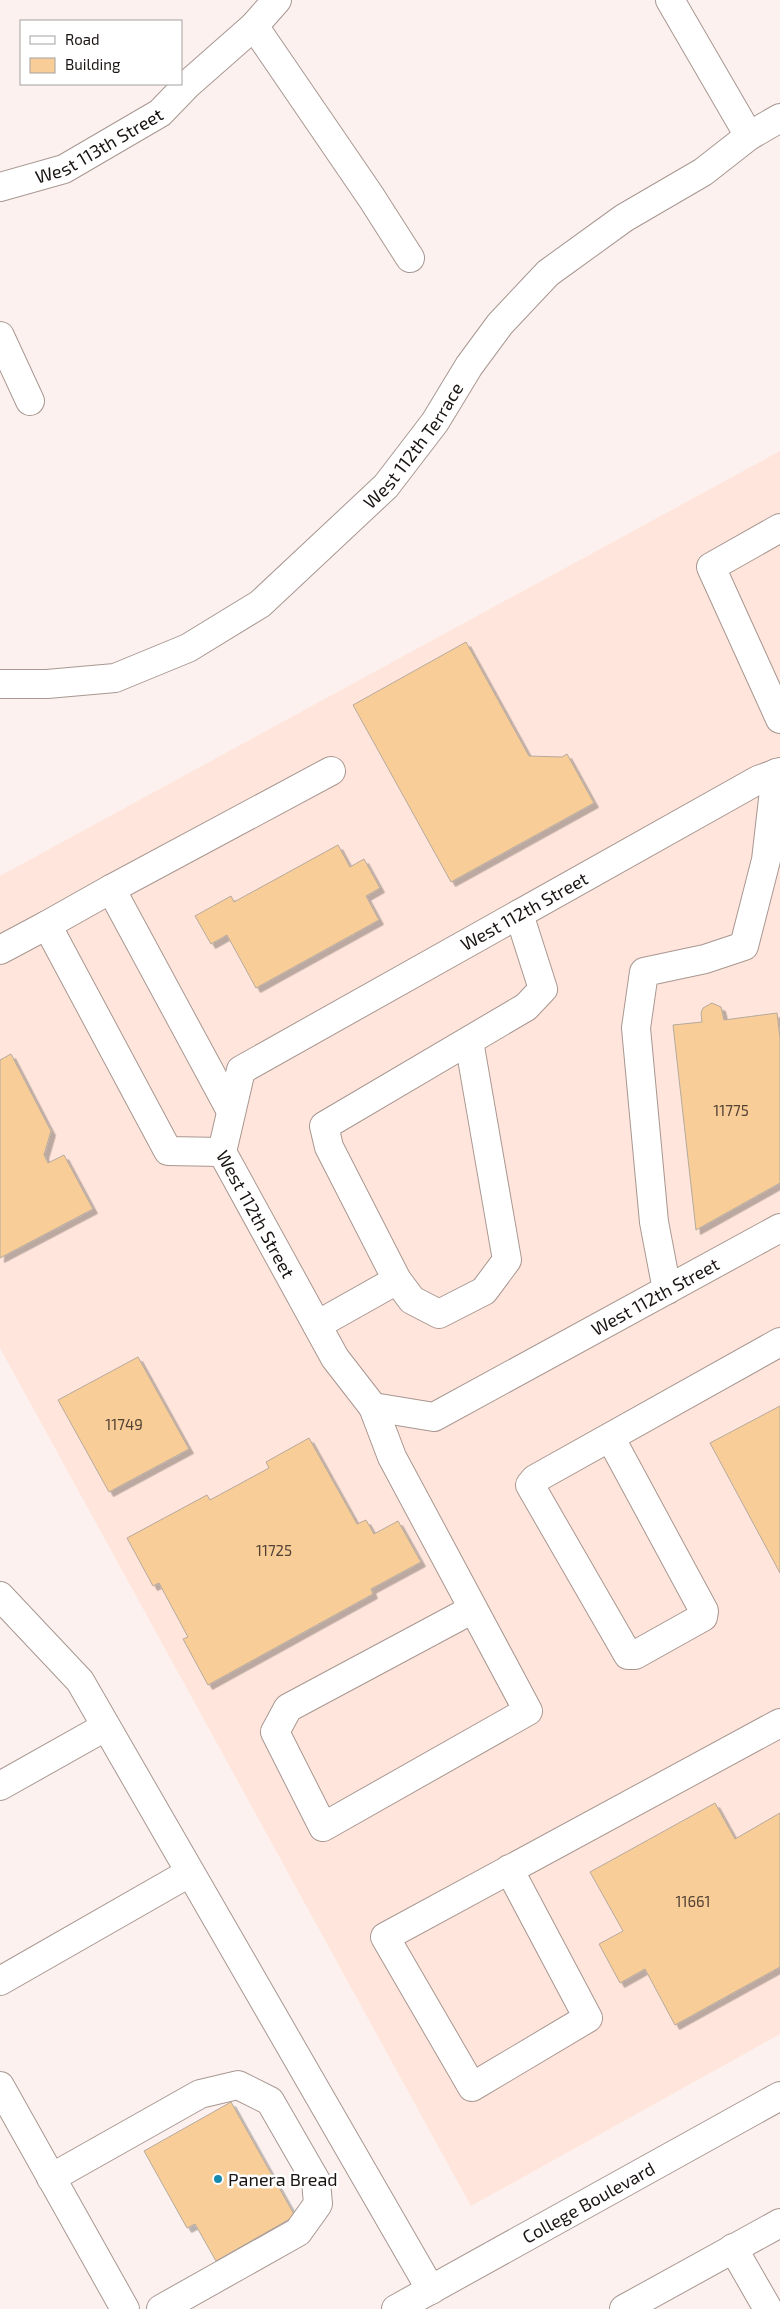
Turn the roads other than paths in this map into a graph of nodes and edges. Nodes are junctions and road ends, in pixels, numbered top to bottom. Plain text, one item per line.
1 (277, 0) edge
2 (670, 0) edge
3 (254, 26) junction
4 (780, 118) edge
5 (749, 136) junction
6 (0, 187) edge
7 (410, 258) dead end
8 (0, 336) edge
9 (30, 401) dead end
10 (780, 528) edge
11 (0, 684) edge
12 (780, 719) edge
13 (331, 771) dead end
14 (778, 772) edge
15 (110, 889) junction
16 (518, 914) junction
17 (47, 925) junction
18 (0, 950) edge
19 (469, 1041) junction
20 (230, 1111) junction
21 (222, 1152) junction
22 (780, 1228) edge
23 (397, 1280) junction
24 (666, 1290) junction
25 (316, 1325) junction
26 (780, 1342) edge
27 (373, 1407) junction
28 (610, 1437) junction
29 (0, 1596) edge
30 (473, 1609) junction
31 (780, 1723) edge
32 (105, 1727) junction
33 (0, 1786) edge
34 (509, 1869) junction
35 (190, 1872) junction
36 (0, 1980) edge
37 (0, 2086) edge
38 (780, 2096) edge
39 (51, 2178) junction
40 (780, 2223) edge
41 (733, 2248) junction
42 (431, 2290) junction
43 (125, 2309) edge
44 (161, 2309) edge
45 (396, 2309) edge
46 (624, 2309) edge
47 (768, 2309) edge

1 - 3 street, West 113th Street
2 - 5 street
3 - 6 street, West 113th Street
3 - 7 street
4 - 5 street, West 112th Terrace
5 - 11 street, West 112th Terrace
8 - 9 street
10 - 12 street
13 - 15 street
14 - 16 street, West 112th Street
14 - 24 street
15 - 17 street
15 - 20 street
16 - 19 street
16 - 20 street, West 112th Street
17 - 18 street
17 - 21 street
19 - 23 street
19 - 23 street
20 - 21 street, West 112th Street
21 - 25 street, West 112th Street
22 - 24 street, West 112th Street
23 - 25 street
24 - 27 street, West 112th Street
25 - 27 street, West 112th Street
26 - 28 street
27 - 30 street
28 - 28 street
29 - 32 street
30 - 30 street
31 - 34 street
32 - 33 street
32 - 35 street
34 - 34 street
35 - 36 street
35 - 42 street
37 - 39 street
38 - 42 street, College Boulevard
39 - 43 street
39 - 44 street
40 - 41 street
41 - 46 street
41 - 47 street
42 - 45 street, College Boulevard

